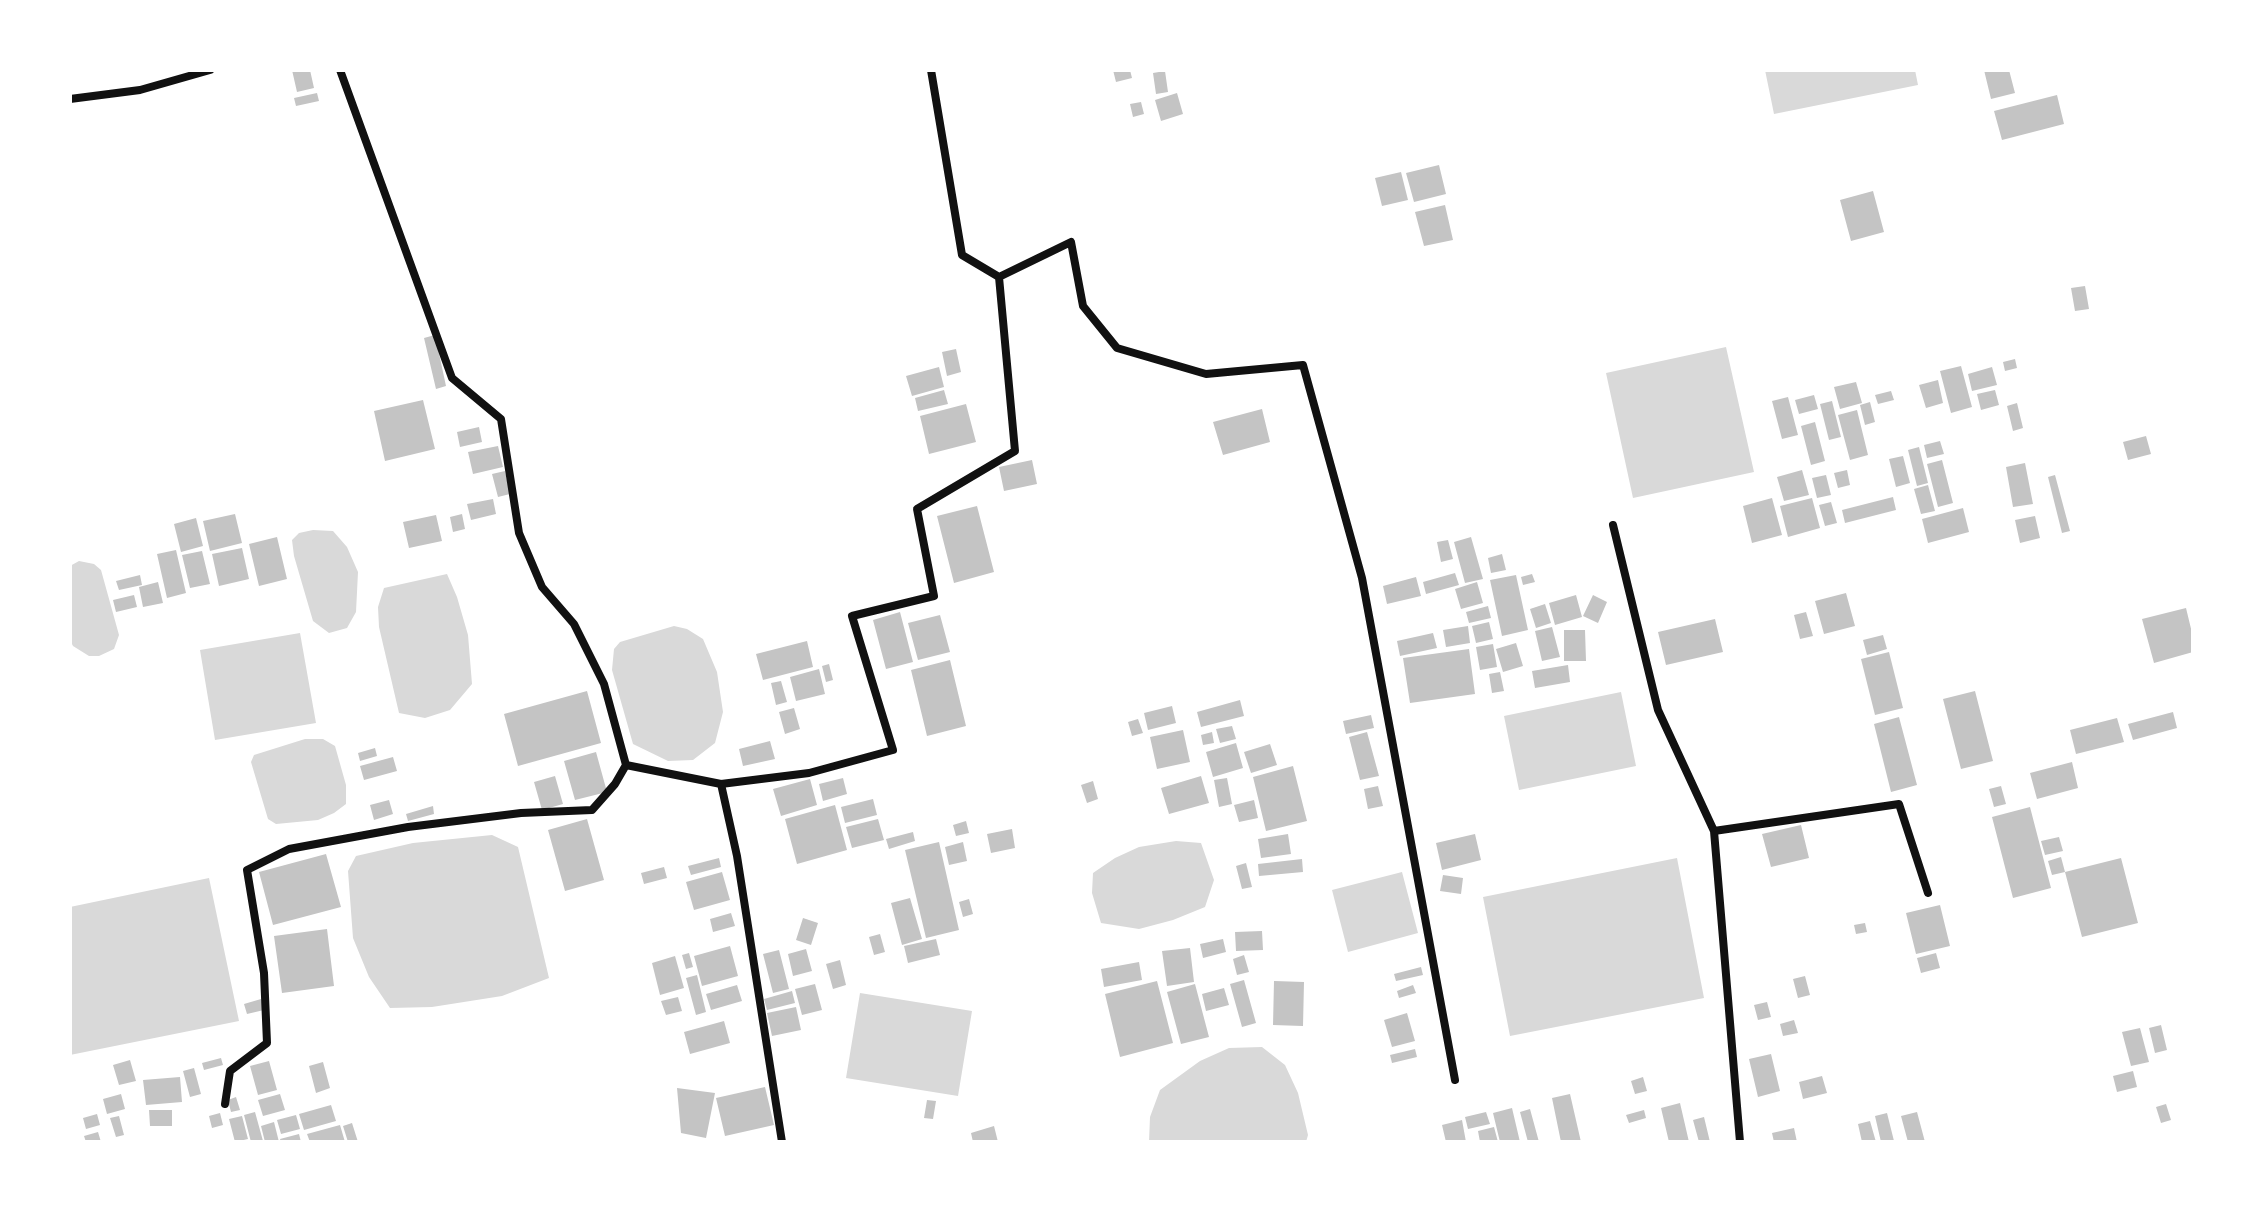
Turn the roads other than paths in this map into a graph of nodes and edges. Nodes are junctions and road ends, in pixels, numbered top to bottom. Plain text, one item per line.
1 (210, 70) edge
2 (340, 70) edge
3 (931, 70) edge
4 (70, 99) edge
5 (999, 277) junction
6 (1613, 525) dead end
7 (626, 765) junction
8 (721, 784) junction
9 (1714, 831) junction
10 (1928, 893) dead end
11 (1455, 1080) dead end
12 (225, 1104) dead end
13 (782, 1142) edge
14 (1740, 1142) edge

1 - 4 street
2 - 7 street
3 - 5 street
5 - 8 street
5 - 11 street
6 - 9 street
7 - 8 street
7 - 12 street
8 - 13 street
9 - 10 street
9 - 14 street

